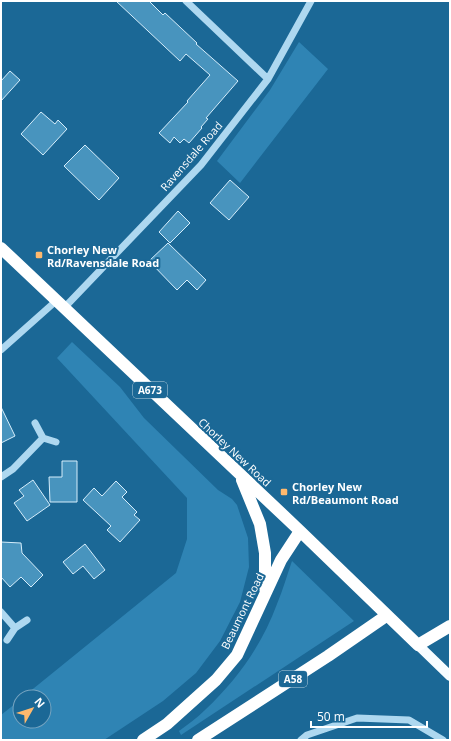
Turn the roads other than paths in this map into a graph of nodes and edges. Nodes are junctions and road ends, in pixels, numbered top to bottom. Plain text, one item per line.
1 (186, 1) edge
2 (311, 1) edge
3 (268, 79) junction
4 (1, 248) edge
5 (60, 304) junction
6 (1, 350) edge
7 (36, 423) dead end
8 (43, 438) junction
9 (56, 442) dead end
10 (240, 475) junction
11 (1, 476) edge
12 (300, 532) junction
13 (265, 594) junction
14 (1, 612) edge
15 (386, 616) junction
16 (27, 620) dead end
17 (450, 626) edge
18 (15, 628) junction
19 (7, 640) dead end
20 (418, 645) junction
21 (450, 676) edge
22 (143, 740) edge
23 (198, 740) edge
24 (301, 740) edge
25 (443, 740) edge

1 - 3 street
2 - 3 street, Ravensdale Road
3 - 5 street, Ravensdale Road
4 - 5 highway, Chorley New Road / A673
5 - 6 street, Ravensdale Road
5 - 10 highway, Chorley New Road / A673
7 - 8 street
8 - 9 street
8 - 11 street
10 - 12 highway, Chorley New Road / A673
10 - 13 highway
12 - 13 highway, Beaumont Road
12 - 15 highway, Chorley New Road / A673
13 - 22 highway, Beaumont Road
14 - 18 street
15 - 20 highway, Chorley New Road / A673
15 - 23 highway, A58
16 - 18 street
17 - 20 highway
18 - 19 street
20 - 21 main road, Chorley New Road / A673
24 - 25 street

